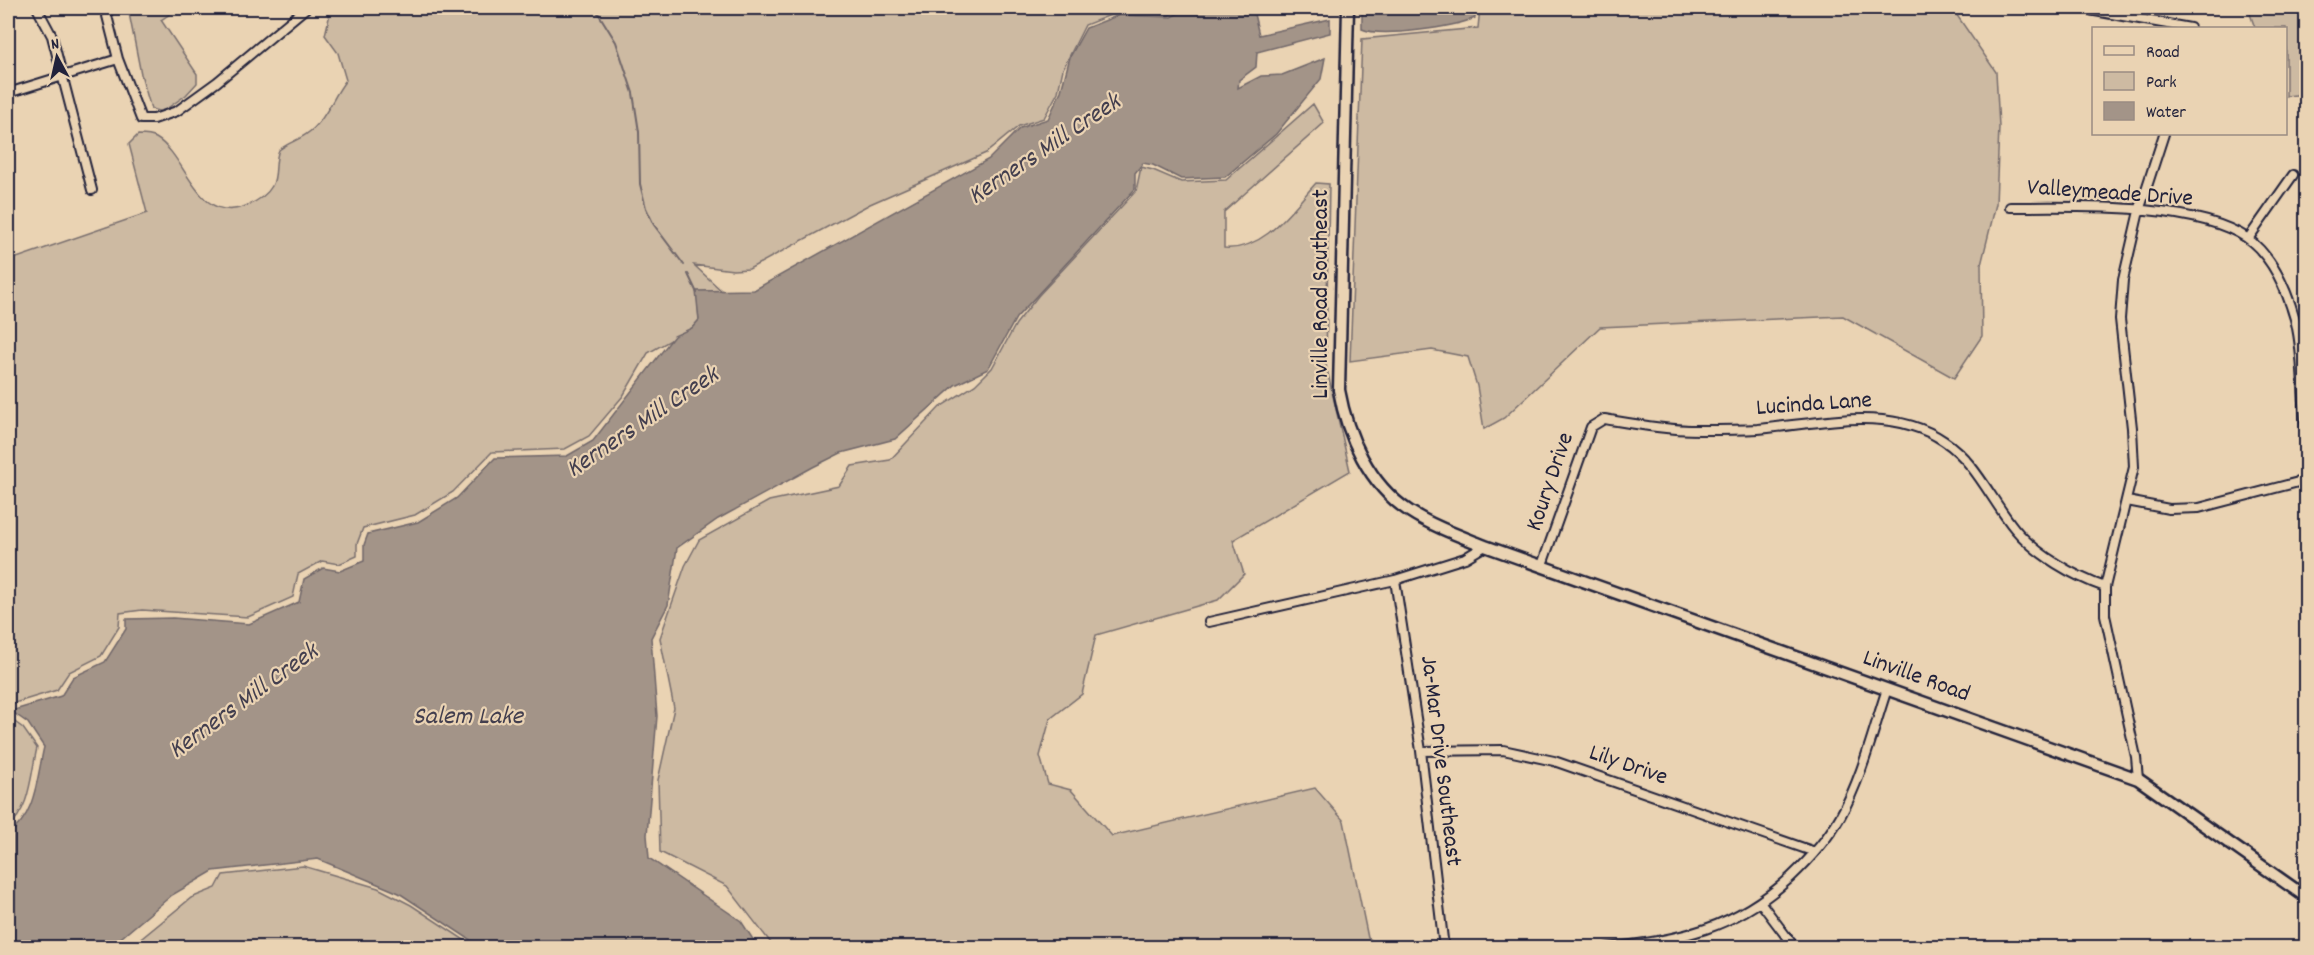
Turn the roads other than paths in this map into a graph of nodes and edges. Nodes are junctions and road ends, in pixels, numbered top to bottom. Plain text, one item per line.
1 (37, 8) edge
2 (105, 8) edge
3 (306, 8) edge
4 (1347, 8) edge
5 (2078, 8) edge
6 (2184, 27) edge
7 (118, 59) junction
8 (61, 76) junction
9 (8, 93) edge
10 (2164, 135) edge
11 (2294, 175) dead end
12 (92, 190) dead end
13 (2010, 207) dead end
14 (2139, 211) junction
15 (2248, 239) junction
16 (1604, 419) joint
17 (2307, 433) edge
18 (2307, 480) edge
19 (2127, 501) junction
20 (1485, 546) junction
21 (1542, 565) junction
22 (1395, 580) junction
23 (2105, 587) junction
24 (1209, 622) dead end
25 (1887, 688) junction
26 (1421, 751) junction
27 (2138, 779) junction
28 (1815, 852) junction
29 (2307, 897) edge
30 (1761, 903) junction
31 (1444, 948) edge
32 (1607, 948) edge
33 (1795, 948) edge

1 - 8 street
2 - 7 street
3 - 7 street
4 - 20 main road, Linville Road Southeast
5 - 6 street
7 - 8 street
8 - 9 street
8 - 12 street
10 - 14 street
11 - 15 street
13 - 14 street, Valleymeade Drive
14 - 15 street, Valleymeade Drive
14 - 19 street
15 - 17 street, Valleymeade Drive
16 - 21 street, Koury Drive
16 - 23 street, Lucinda Lane
18 - 19 street
19 - 23 street
20 - 21 main road, Linville Road
20 - 22 street
21 - 25 main road, Linville Road
22 - 24 street
22 - 26 street, Ja-Mar Drive Southeast
23 - 27 street
25 - 27 main road, Linville Road
25 - 28 street
26 - 28 street, Lily Drive
26 - 31 street, Ja-Mar Drive Southeast
27 - 29 main road, Linville Road
28 - 30 street
30 - 32 street
30 - 33 street

